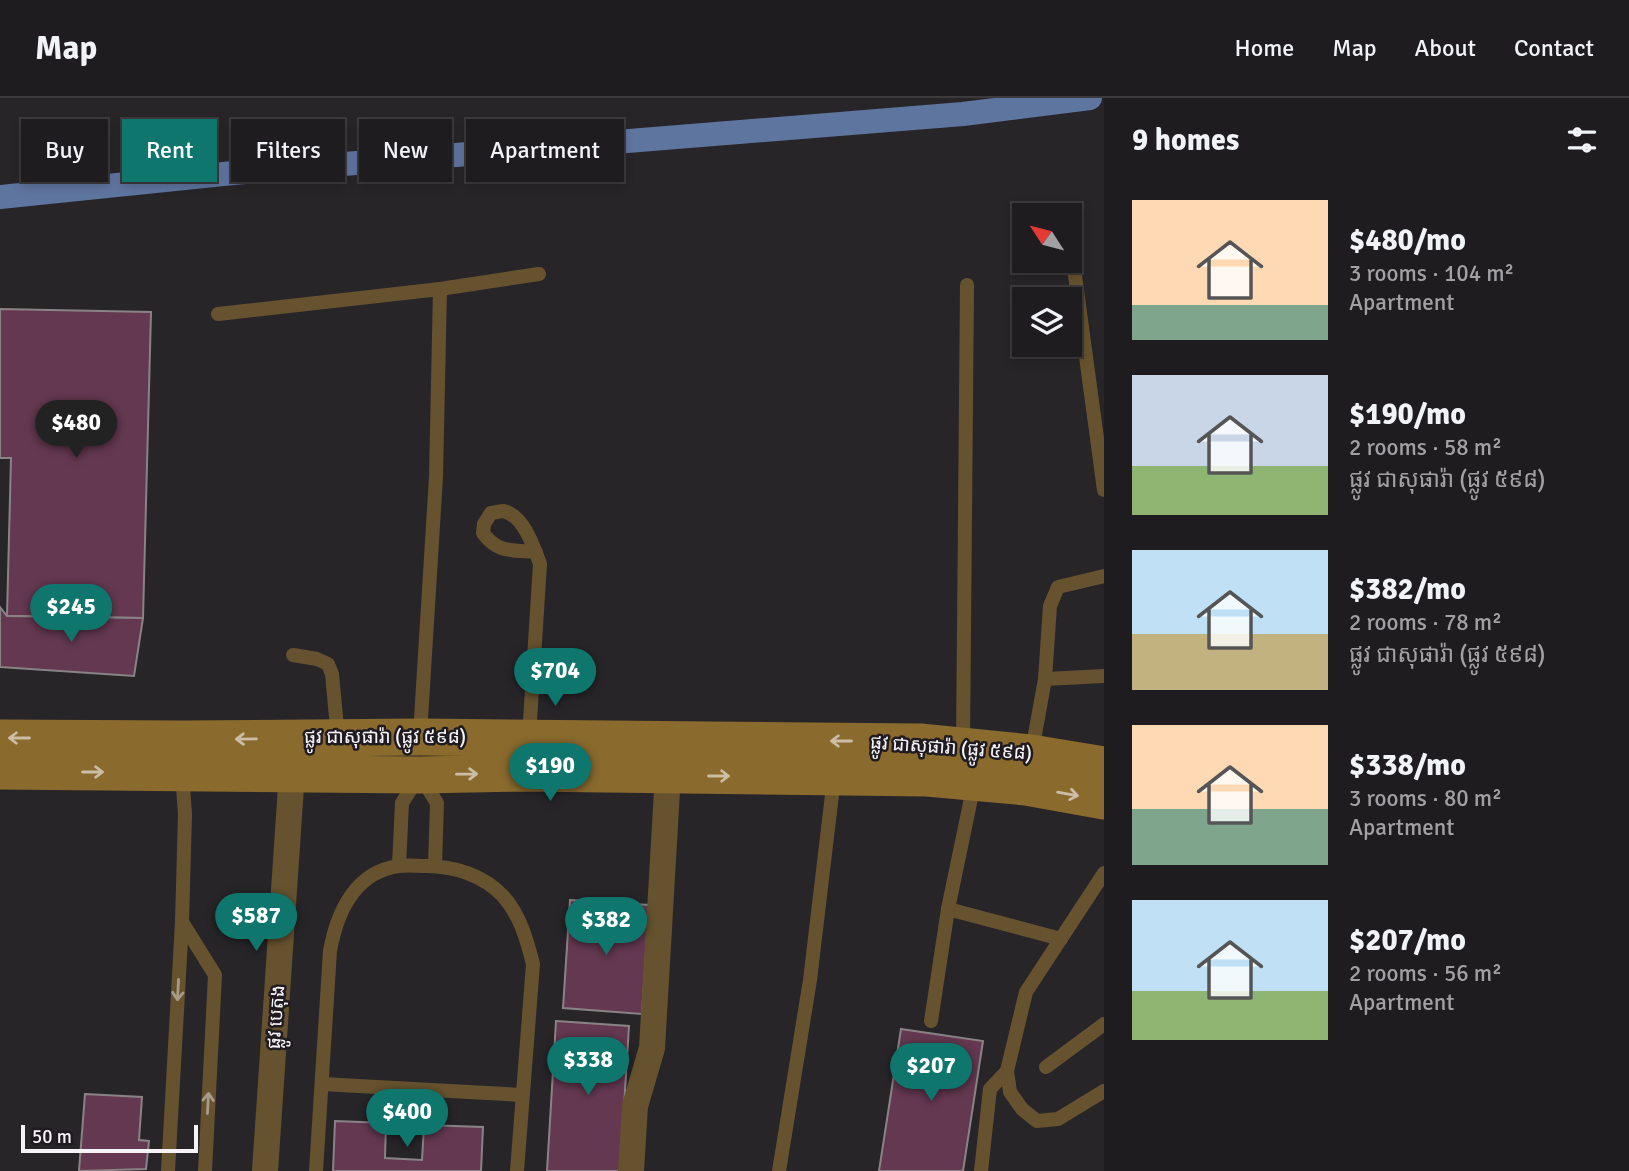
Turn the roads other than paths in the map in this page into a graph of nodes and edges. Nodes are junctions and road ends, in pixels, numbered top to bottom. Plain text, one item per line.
1 (1076, 273) edge
2 (539, 274) dead end
3 (967, 285) dead end
4 (440, 289) junction
5 (218, 314) dead end
6 (1104, 490) edge
7 (536, 552) dead end
8 (1104, 576) edge
9 (293, 655) dead end
10 (1104, 676) edge
11 (1045, 679) junction
12 (0, 738) edge
13 (294, 738) junction
14 (668, 738) junction
15 (963, 745) junction
16 (527, 755) junction
17 (183, 756) junction
18 (338, 756) junction
19 (420, 756) junction
20 (1104, 765) edge
21 (1029, 770) junction
22 (0, 771) edge
23 (292, 774) junction
24 (669, 775) junction
25 (834, 776) junction
26 (975, 782) junction
27 (1104, 801) edge
28 (399, 866) junction
29 (435, 866) junction
30 (1104, 873) edge
31 (948, 909) junction
32 (182, 922) junction
33 (1061, 939) junction
34 (930, 1021) dead end
35 (1104, 1024) edge
36 (1046, 1066) dead end
37 (1007, 1071) junction
38 (322, 1084) junction
39 (1104, 1091) edge
40 (522, 1095) junction
41 (169, 1171) edge
42 (205, 1171) edge
43 (265, 1171) edge
44 (316, 1171) edge
45 (517, 1171) edge
46 (631, 1171) edge
47 (779, 1171) edge
48 (981, 1171) edge

1 - 6 lane
2 - 4 lane
3 - 15 lane
4 - 5 lane
4 - 19 lane
7 - 16 lane
8 - 11 lane
9 - 18 lane
10 - 11 lane
11 - 21 lane
17 -> 12 main road, ផ្លូវ ជាសុផារ៉ា (ផ្លូវ ៥៩៨)
13 -> 17 main road, ផ្លូវ ជាសុផារ៉ា (ផ្លូវ ៥៩៨)
13 - 18 main road, ផ្លូវ ជាសុផារ៉ា (ផ្លូវ ៥៩៨)
13 - 23 street, ផ្លូវ បេតុង
15 -> 14 main road, ផ្លូវ ជាសុផារ៉ា (ផ្លូវ ៥៩៨)
14 - 16 main road, ផ្លូវ ជាសុផារ៉ា (ផ្លូវ ៥៩៨)
14 - 24 street
15 - 21 main road, ផ្លូវ ជាសុផារ៉ា (ផ្លូវ ៥៩៨)
16 - 19 main road, ផ្លូវ ជាសុផារ៉ា (ផ្លូវ ៥៩៨)
16 - 24 main road, ផ្លូវ ជាសុផារ៉ា (ផ្លូវ ៥៩៨)
22 -> 17 main road, ផ្លូវ ជាសុផារ៉ា (ផ្លូវ ៥៩៨)
17 - 23 main road, ផ្លូវ ជាសុផារ៉ា (ផ្លូវ ៥៩៨)
17 - 32 lane
18 - 19 main road, ផ្លូវ ជាសុផារ៉ា (ផ្លូវ ៥៩៨)
18 - 23 main road, ផ្លូវ ជាសុផារ៉ា (ផ្លូវ ៥៩៨)
19 - 28 lane
19 - 29 lane
20 - 21 main road, ផ្លូវ ជាសុផារ៉ា (ផ្លូវ ៥៩៨)
21 - 26 main road, ផ្លូវ ជាសុផារ៉ា (ផ្លូវ ៥៩៨)
21 -> 27 main road, ផ្លូវ ជាសុផារ៉ា (ផ្លូវ ៥៩៨)
23 - 43 street, ផ្លូវ បេតុង
24 -> 25 main road, ផ្លូវ ជាសុផារ៉ា (ផ្លូវ ៥៩៨)
24 - 46 street
25 - 26 main road, ផ្លូវ ជាសុផារ៉ា (ផ្លូវ ៥៩៨)
25 - 47 lane
26 - 31 lane
28 - 29 lane
28 - 38 lane
29 - 40 lane
30 - 33 lane
31 - 33 lane
31 - 34 lane
32 -> 41 lane
42 -> 32 lane
33 - 37 lane
35 - 36 lane
37 - 39 lane
37 - 48 lane
38 - 40 lane
38 - 44 lane
40 - 45 lane

